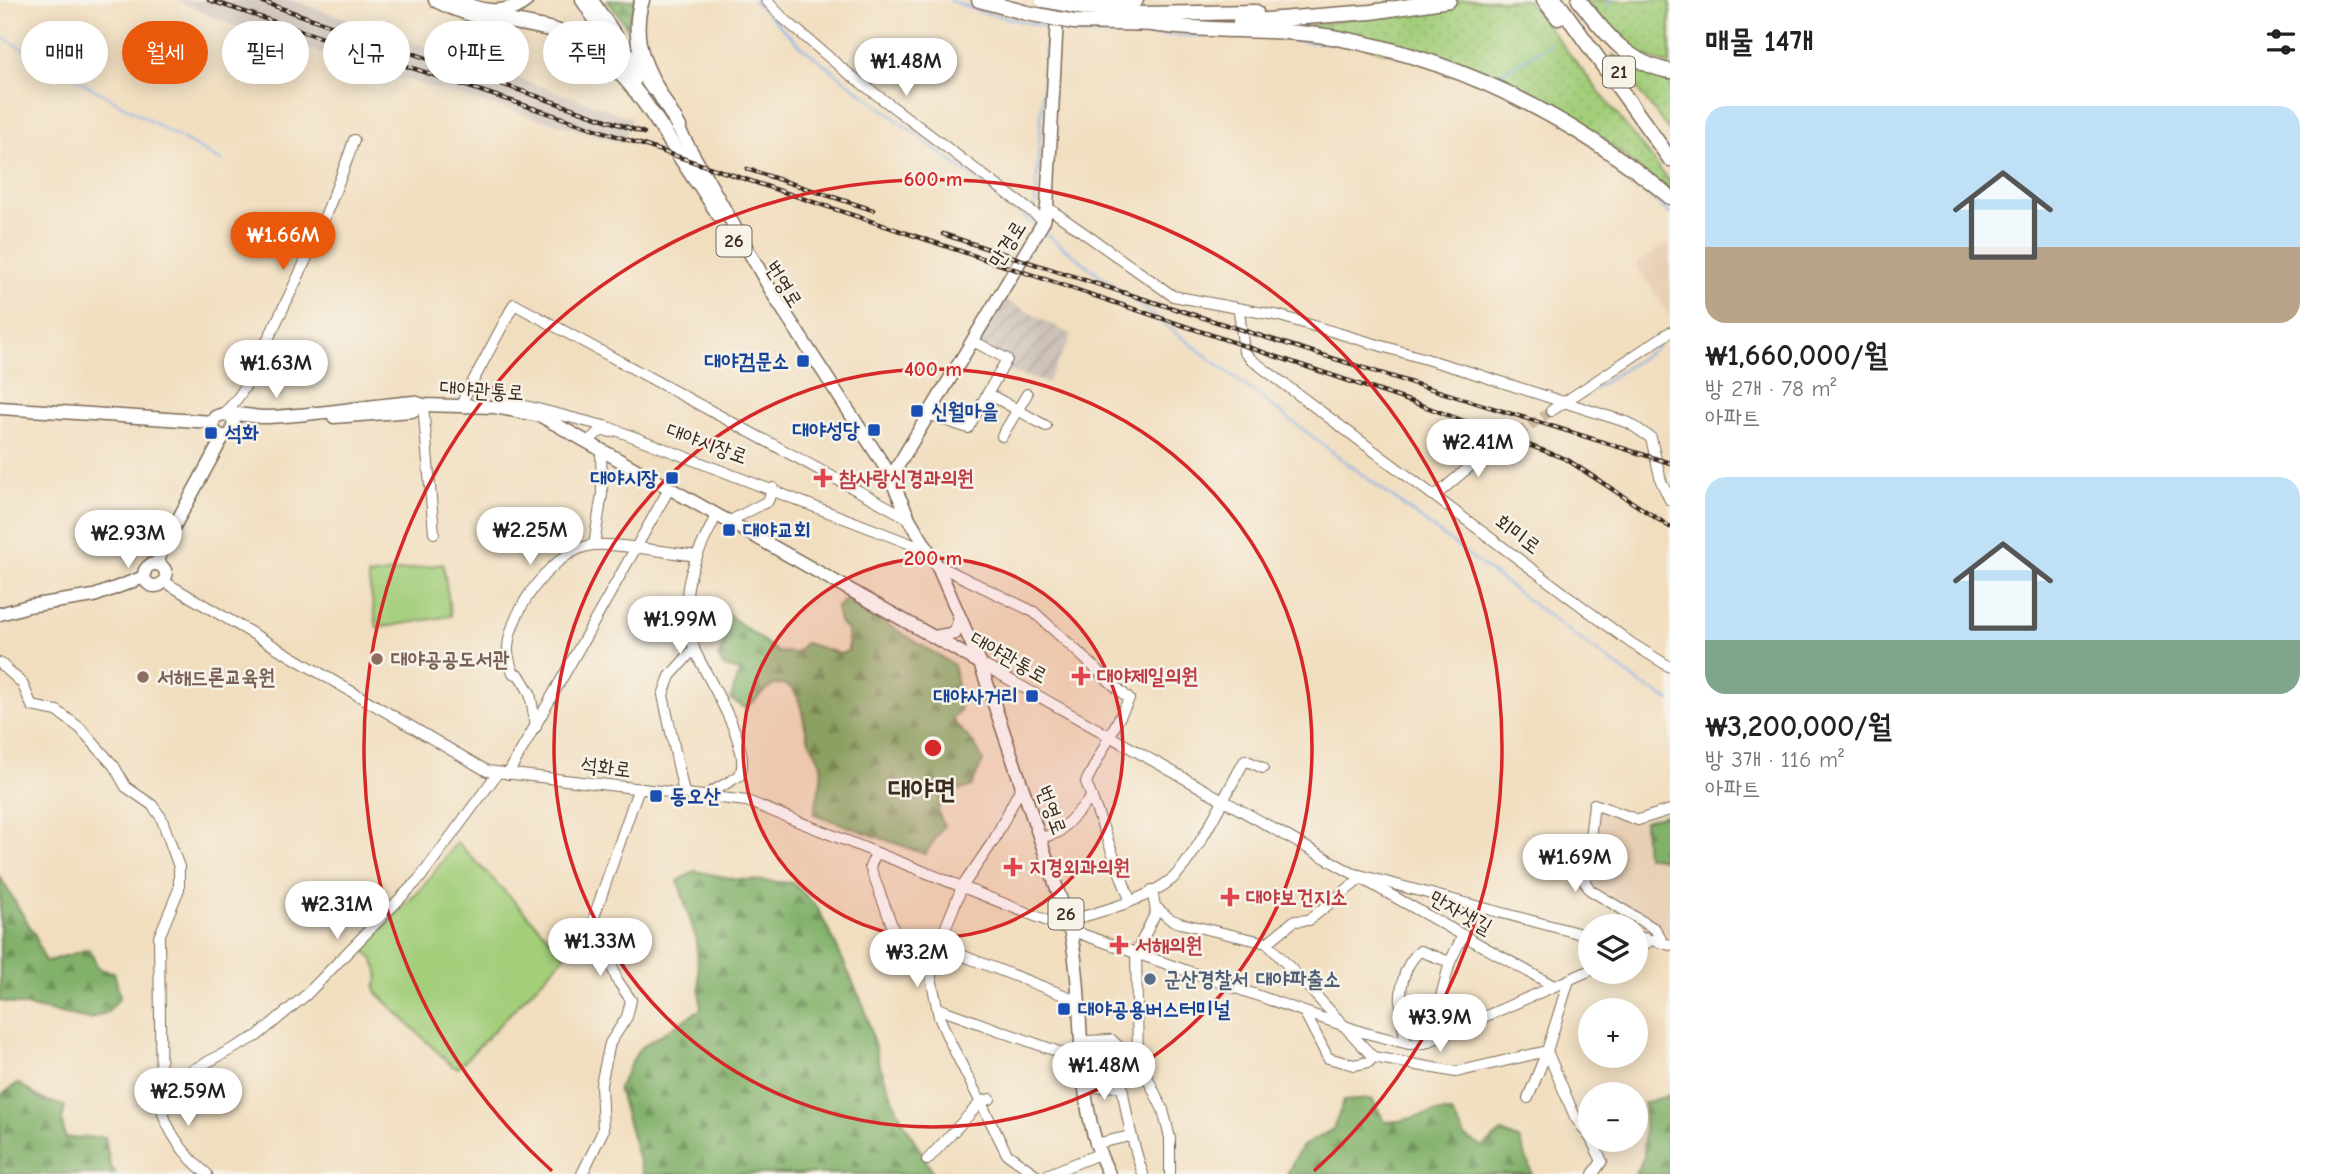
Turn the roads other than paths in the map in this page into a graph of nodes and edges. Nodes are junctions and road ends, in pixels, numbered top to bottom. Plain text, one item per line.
1 (436, 0) edge
2 (458, 0) edge
3 (526, 0) edge
4 (582, 0) edge
5 (592, 0) edge
6 (642, 0) edge
7 (766, 0) edge
8 (979, 0) edge
9 (1043, 0) edge
10 (1058, 0) edge
11 (1136, 0) edge
12 (1412, 0) edge
13 (1449, 0) edge
14 (1544, 0) edge
15 (1556, 0) edge
16 (1567, 0) edge
17 (1579, 0) edge
18 (1113, 1) edge
19 (1082, 10) edge
20 (1152, 24) junction
21 (1670, 71) edge
22 (679, 127) junction
23 (1651, 134) junction
24 (355, 140) dead end
25 (1670, 145) edge
26 (1670, 159) edge
27 (697, 182) junction
28 (1670, 197) edge
29 (1047, 206) junction
30 (1038, 217) junction
31 (1240, 311) junction
32 (1670, 332) edge
33 (973, 341) junction
34 (989, 394) junction
35 (1027, 394) dead end
36 (1565, 402) junction
37 (423, 405) junction
38 (463, 405) junction
39 (0, 408) edge
40 (1019, 410) junction
41 (1551, 411) tunnel mouth
42 (928, 414) junction
43 (227, 419) junction
44 (1046, 426) dead end
45 (1002, 436) dead end
46 (640, 439) junction
47 (589, 442) junction
48 (1505, 443) tunnel mouth
49 (601, 449) junction
50 (890, 479) junction
51 (773, 488) junction
52 (669, 489) junction
53 (1435, 496) junction
54 (1670, 500) edge
55 (716, 516) junction
56 (911, 520) junction
57 (728, 522) junction
58 (434, 533) dead end
59 (594, 545) junction
60 (635, 550) junction
61 (930, 551) junction
62 (696, 556) junction
63 (157, 564) junction
64 (937, 565) junction
65 (144, 577) junction
66 (163, 581) junction
67 (0, 614) edge
68 (960, 617) junction
69 (934, 637) junction
70 (694, 649) junction
71 (0, 663) edge
72 (980, 663) junction
73 (1670, 667) edge
74 (536, 727) junction
75 (1111, 736) junction
76 (1263, 768) dead end
77 (502, 774) junction
78 (1022, 785) junction
79 (638, 790) junction
80 (684, 793) junction
81 (704, 795) junction
82 (1091, 797) junction
83 (1222, 799) junction
84 (1670, 810) edge
85 (1041, 838) junction
86 (876, 853) junction
87 (1356, 876) junction
88 (962, 887) junction
89 (1152, 890) junction
90 (1130, 900) junction
91 (1157, 908) junction
92 (1069, 926) junction
93 (1578, 933) edge
94 (1463, 935) junction
95 (1661, 942) edge
96 (1266, 943) junction
97 (938, 946) junction
98 (880, 950) dead end
99 (1136, 953) junction
100 (1450, 962) junction
101 (1578, 976) edge
102 (1569, 980) junction
103 (1552, 985) junction
104 (1079, 1001) junction
105 (937, 1008) junction
106 (1305, 1013) junction
107 (1338, 1021) junction
108 (1082, 1041) junction
109 (1429, 1042) junction
110 (1406, 1043) junction
111 (1548, 1051) junction
112 (1373, 1057) junction
113 (1084, 1061) junction
114 (1121, 1086) junction
115 (160, 1087) junction
116 (1086, 1087) junction
117 (1528, 1098) dead end
118 (986, 1101) junction
119 (1578, 1120) edge
120 (1130, 1136) junction
121 (1097, 1149) junction
122 (1598, 1152) edge
123 (927, 1160) dead end
124 (207, 1174) edge
125 (582, 1174) edge
126 (1035, 1174) edge
127 (1049, 1174) edge
128 (1109, 1174) edge
129 (1143, 1174) edge
130 (1170, 1174) edge
131 (1593, 1174) edge

1 - 27 highway
2 - 3 highway
4 - 27 main road, 번영로 / 26
5 - 22 main road, 번영로 / 26
6 - 22 highway
7 - 30 street
8 - 19 highway, bridge
9 - 19 highway, bridge
10 - 29 main road, 만경로
11 - 18 highway
12 - 19 highway
13 - 20 highway
14 - 23 highway
15 - 23 highway, 21
16 - 25 highway, 21
17 - 21 highway
18 - 19 highway
19 - 20 highway
20 - 28 highway
22 - 50 main road, 번영로 / 26
23 - 26 highway, 21
24 - 43 street
27 - 50 main road, 번영로 / 26
29 - 30 main road, 만경로
29 - 31 street
30 - 33 main road, 만경로
31 - 36 street
31 - 53 street, 회미로
32 - 36 street
33 - 34 street
33 - 42 main road, 만경로
34 - 40 street
34 - 42 street
35 - 40 street
36 - 41 street
36 - 54 street
37 - 38 main road, 대야관통로
37 - 43 main road, 대야관통로
37 - 58 street, 대야관통로
38 - 46 street, 대야시장로
38 - 47 main road, 대야관통로
38 - 56 street
39 - 43 main road, 대야관통로
40 - 44 street
40 - 45 street
42 - 50 main road, 만경로
43 - 63 main road
46 - 47 street
46 - 51 street, 대야시장로
47 - 49 main road, 대야관통로
48 - 53 street
49 - 52 main road, 대야관통로
49 - 59 street
50 - 56 main road, 번영로 / 26
51 - 57 street
51 - 61 street, 대야시장로
52 - 55 main road, 대야관통로
52 - 60 street
53 - 73 street, 회미로
55 - 57 main road, 대야관통로
55 - 62 street
56 - 61 main road, 번영로 / 26
57 - 69 main road, 대야관통로
59 - 60 street
59 - 74 street
60 - 62 street
60 - 74 street
61 - 64 main road, 번영로 / 26
62 - 70 street
63 - 65 main road
63 - 66 main road
64 - 68 main road, 번영로 / 26
64 - 75 street
65 - 66 main road
65 - 67 main road
66 - 77 street, 석화로
68 - 69 main road
68 - 72 main road, 번영로 / 26
69 - 72 main road, 대야관통로
70 - 80 street
70 - 81 street
71 - 115 street
72 - 75 street, 대야관통로
72 - 78 main road, 번영로 / 26
74 - 77 street
75 - 82 street
75 - 83 street, 대야관통로
76 - 83 street
77 - 79 street, 석화로
77 - 115 street
78 - 85 main road, 번영로 / 26
78 - 88 street
79 - 80 street, 석화로
79 - 125 street
80 - 81 street, 석화로
81 - 86 street, 석화로
82 - 85 street
82 - 90 street
83 - 87 street, 대야관통로
83 - 89 street
84 - 95 street
85 - 92 main road, 번영로 / 26
86 - 88 street, 석화로
86 - 98 street
87 - 93 street, 대야관통로
87 - 94 street, 만자샛길
87 - 96 street
88 - 92 street, 석화로
88 - 97 street
89 - 90 street
89 - 91 street
90 - 92 street
91 - 96 street
91 - 99 street
92 - 99 street, 석화로
92 - 104 main road, 번영로 / 26
94 - 100 street
94 - 103 street, 만자샛길
96 - 107 street
97 - 104 street
97 - 105 street
99 - 106 street, 석화로
99 - 130 street
100 - 109 street
100 - 110 street
101 - 102 street
102 - 103 street
102 - 111 street
103 - 109 street
104 - 108 main road, 번영로 / 26
105 - 113 street
105 - 118 street
106 - 107 street, 석화로
106 - 112 street
107 - 110 street, 석화로
107 - 112 street
108 - 113 main road, 번영로 / 26
108 - 114 street
109 - 110 street, 석화로
111 - 112 street
111 - 117 street
111 - 119 street
113 - 116 main road, 번영로 / 26
114 - 116 street
114 - 120 street
115 - 124 street
116 - 121 main road, 번영로 / 26
118 - 123 street
118 - 126 street
120 - 121 street
120 - 129 street
121 - 127 street
121 - 128 main road, 번영로 / 26
122 - 131 street

